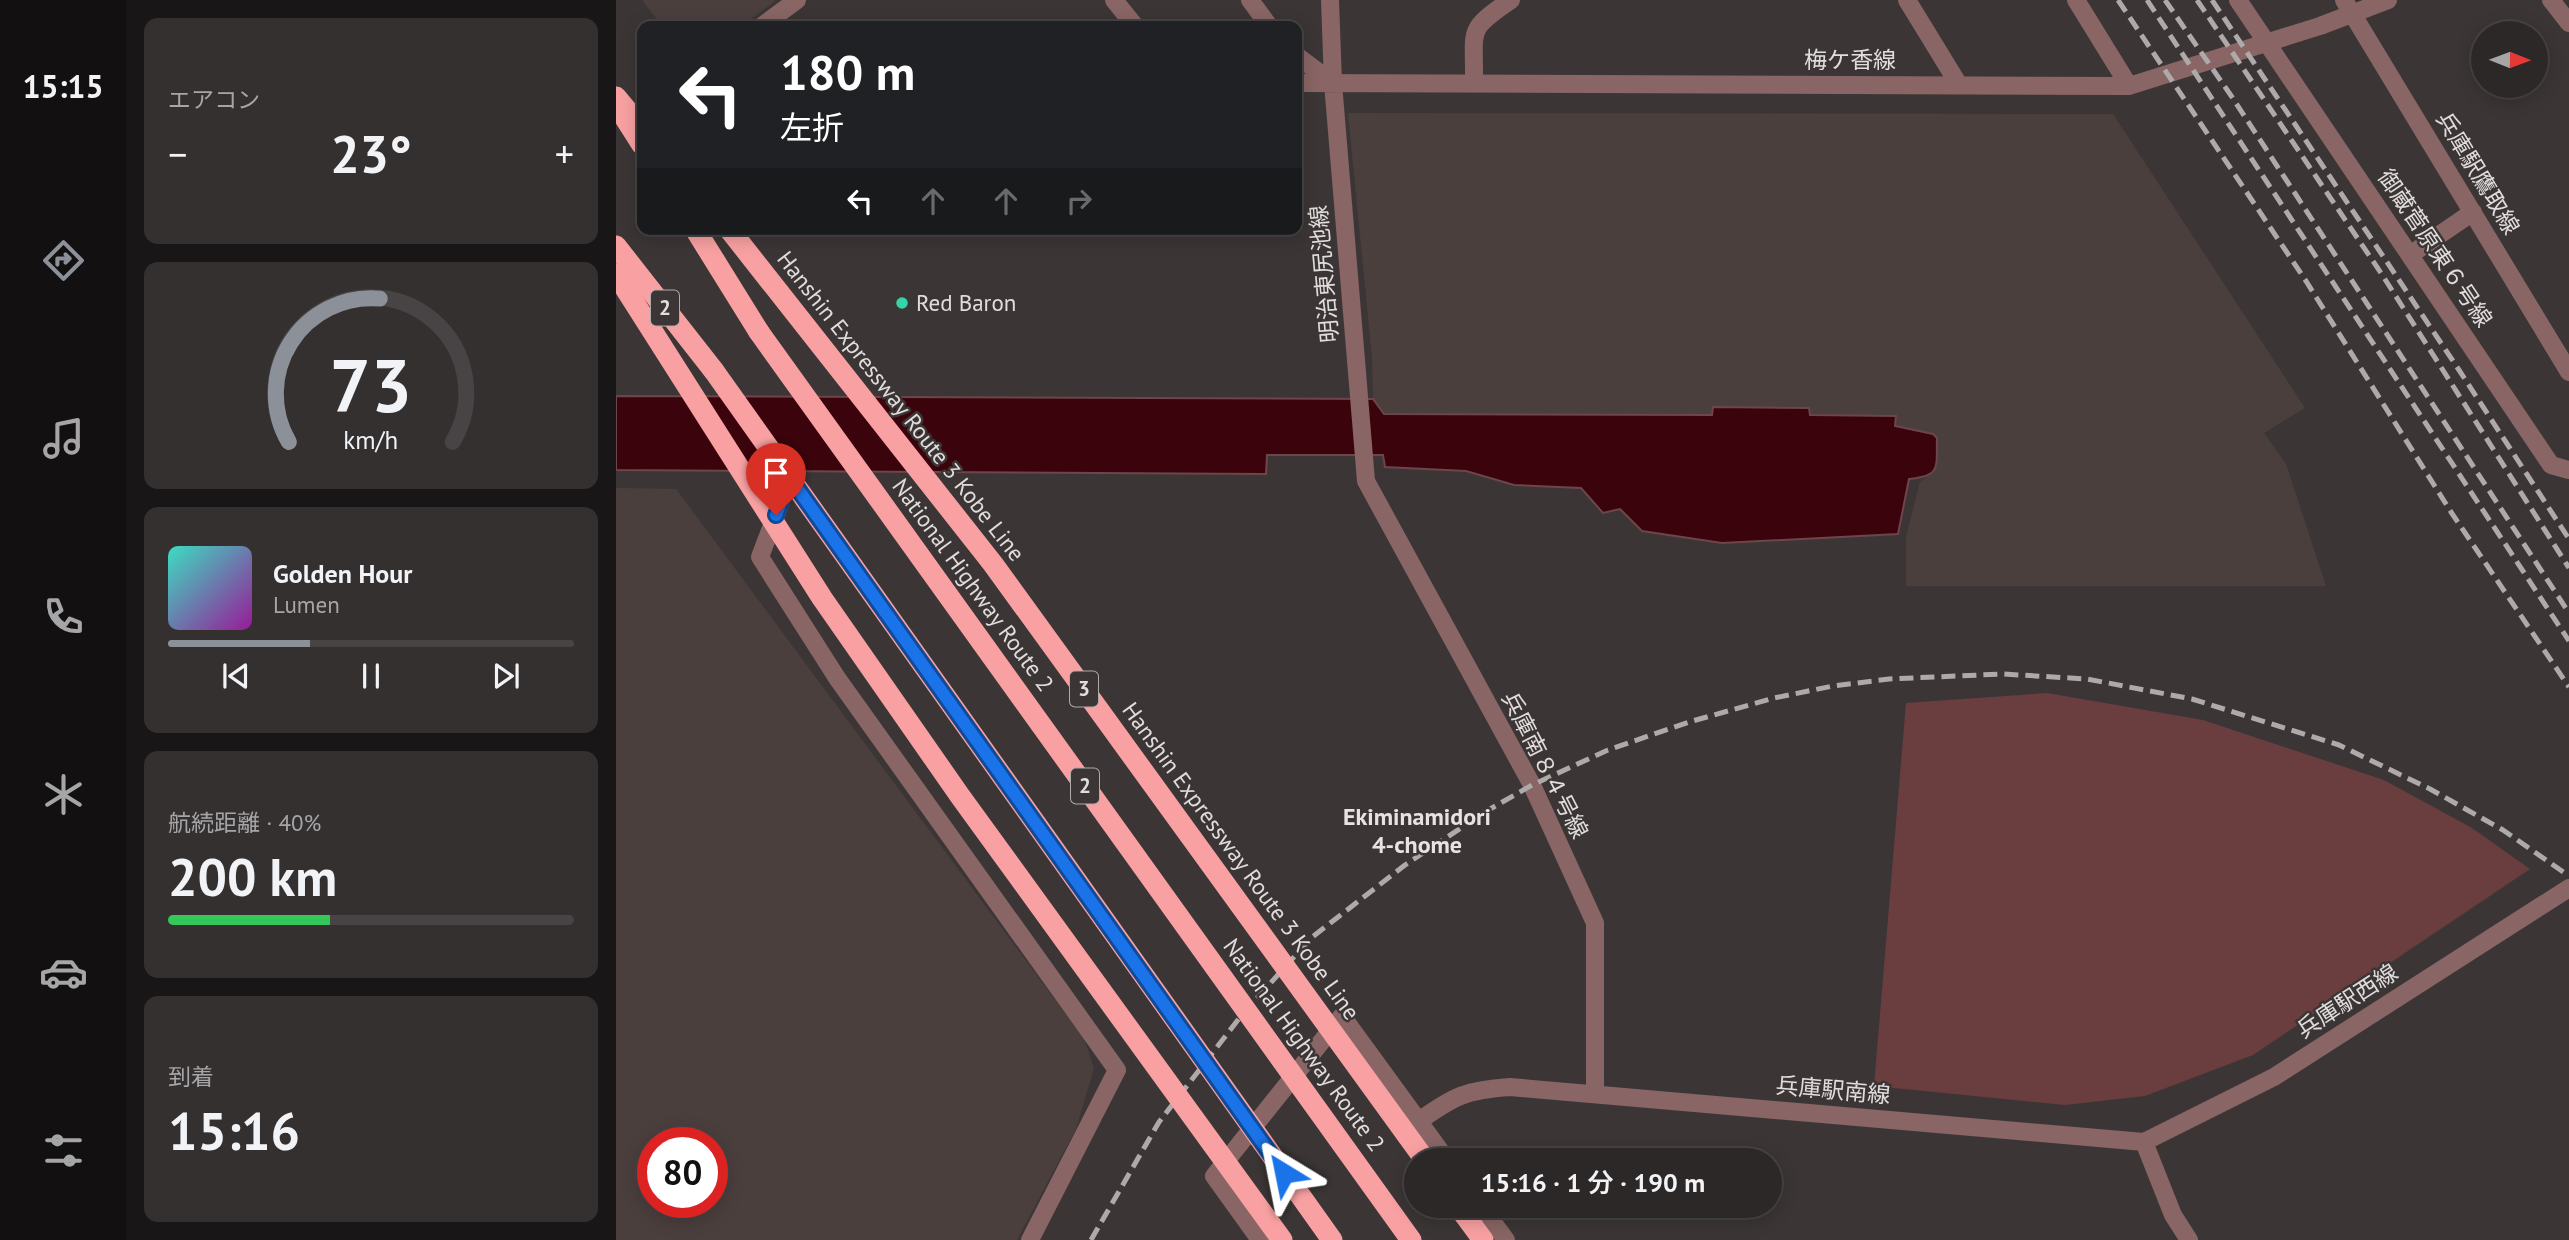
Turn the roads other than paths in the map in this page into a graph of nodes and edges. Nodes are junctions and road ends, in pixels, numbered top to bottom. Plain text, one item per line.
1 (797, 0) edge
2 (1114, 0) edge
3 (1250, 0) edge
4 (1330, 0) edge
5 (1511, 0) edge
6 (1907, 0) edge
7 (2076, 0) edge
8 (2238, 0) edge
9 (2388, 0) edge
10 (2551, 0) edge
11 (2349, 8) edge
12 (769, 21) edge
13 (1131, 21) edge
14 (1265, 21) edge
15 (2569, 23) edge
16 (2267, 44) junction
17 (1302, 61) edge
18 (1474, 82) junction
19 (1302, 83) edge
20 (1333, 83) junction
21 (1959, 85) junction
22 (2129, 86) junction
23 (616, 97) edge
24 (632, 116) edge
25 (2473, 212) junction
26 (699, 235) edge
27 (734, 235) edge
28 (616, 246) edge
29 (2410, 255) junction
30 (616, 274) edge
31 (2569, 372) edge
32 (2569, 470) edge
33 (790, 478) junction
34 (1366, 481) joint
35 (2569, 888) edge
36 (1595, 1094) junction
37 (1419, 1121) junction
38 (2144, 1142) junction
39 (1416, 1148) edge
40 (1438, 1148) edge
41 (1467, 1218) edge
42 (1490, 1218) edge
43 (1030, 1240) edge
44 (1260, 1240) edge
45 (1282, 1240) edge
46 (1332, 1240) edge
47 (1410, 1240) edge
48 (1483, 1240) edge
49 (1506, 1240) edge
50 (2189, 1240) edge

1 - 12 street
2 - 13 street
3 - 14 street
4 - 20 street, 明治東尻池線
5 - 18 street
6 - 21 street
7 - 22 street
8 - 16 street, 御蔵菅原東６号線
9 - 11 street, 梅ケ香線
10 - 15 street
11 - 16 street, 梅ケ香線
11 - 25 street, 兵庫駅鷹取線
16 - 22 street, 梅ケ香線
16 - 29 street, 御蔵菅原東６号線
17 - 20 street
18 - 20 street, 梅ケ香線
18 - 21 street, 梅ケ香線
19 - 20 street, 梅ケ香線
20 - 34 street, 明治東尻池線
21 - 22 street, 梅ケ香線
23 - 24 highway, bridge
25 - 29 street
25 - 31 street, 兵庫駅鷹取線
26 - 47 highway, National Highway Route 2 / 2, bridge
27 - 39 highway, Hanshin Expressway Route 3 Kobe Line / 3, bridge
28 - 33 highway, 2, bridge
29 - 32 street, 御蔵菅原東６号線
30 - 45 highway, bridge
33 - 43 street
33 - 46 highway, 2, bridge
34 - 36 street, 兵庫南８４号線
35 - 38 street, 兵庫駅西線
36 - 37 street, 兵庫駅南線
36 - 38 street, 兵庫駅南線
37 - 40 street
37 - 44 street
38 - 50 street
41 - 48 highway
42 - 49 street

